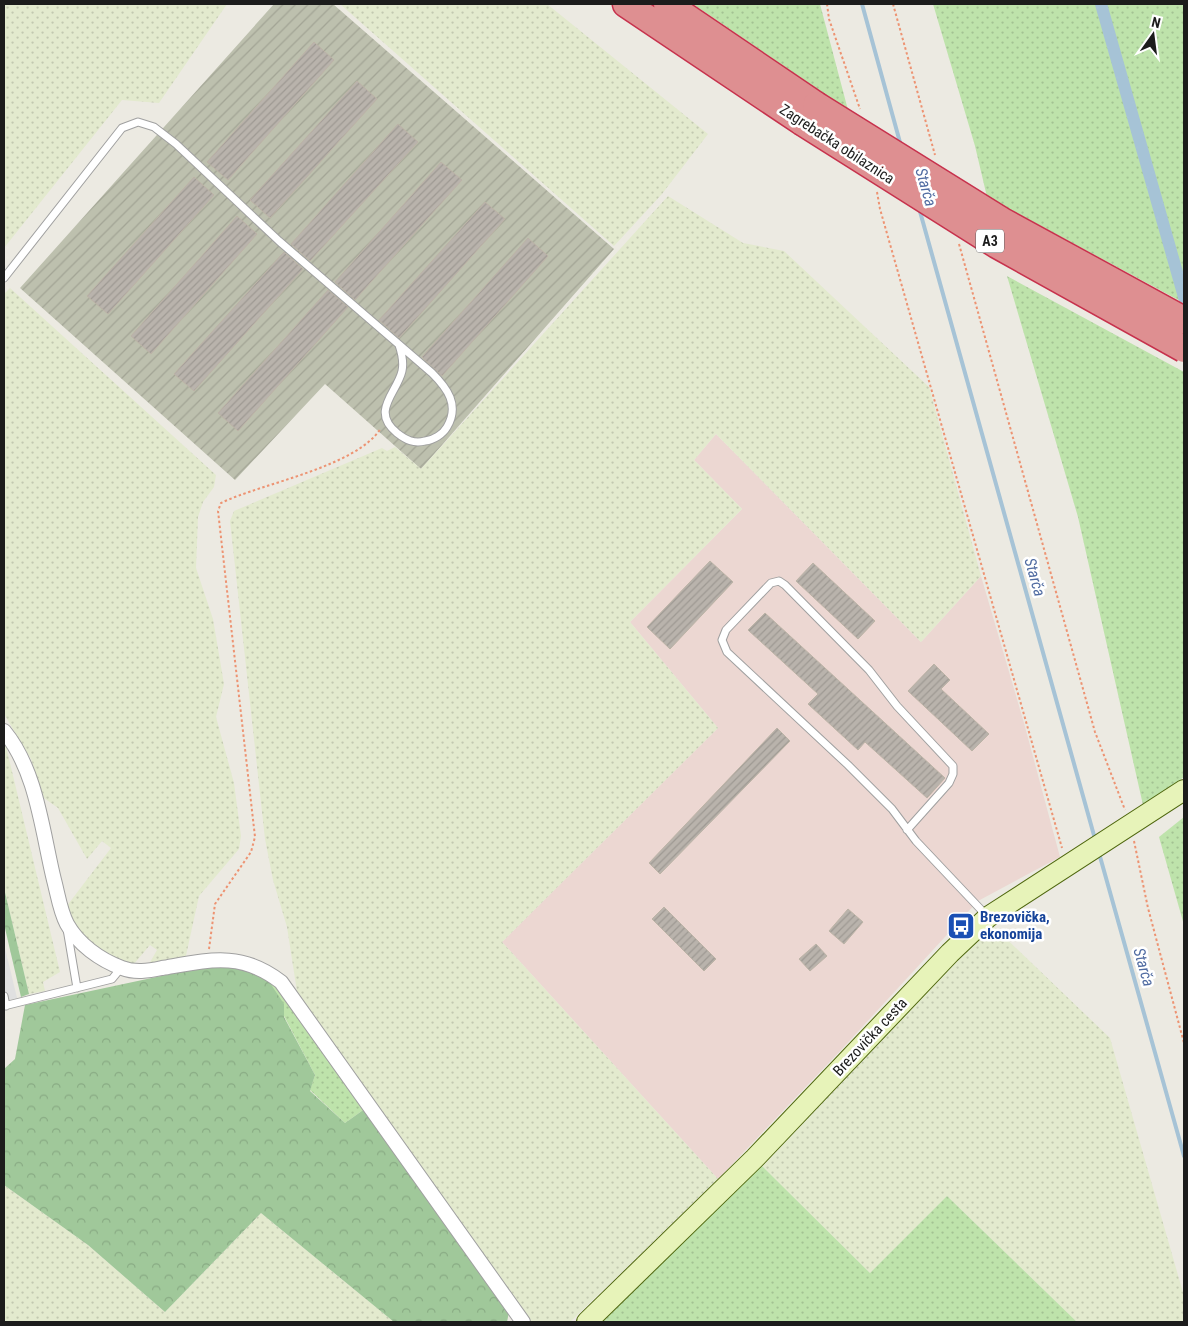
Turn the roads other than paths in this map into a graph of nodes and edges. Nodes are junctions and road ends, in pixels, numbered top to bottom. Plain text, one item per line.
1 (626, 4) edge
2 (667, 4) edge
3 (809, 114) junction
4 (4, 278) edge
5 (1184, 320) edge
6 (399, 345) junction
7 (1184, 349) edge
8 (4, 731) edge
9 (1184, 790) edge
10 (908, 830) junction
11 (988, 917) junction
12 (67, 925) junction
13 (121, 968) junction
14 (77, 988) junction
15 (4, 996) edge
16 (5, 1006) edge
17 (523, 1322) edge
18 (587, 1322) edge

1 - 3 highway, Zagrebačka obilaznica / A3
2 - 3 highway, Zagrebačka obilaznica / A3
3 - 5 highway, Zagrebačka obilaznica / A3, bridge
3 - 7 highway, Zagrebačka obilaznica / A3, bridge
4 - 6 lane
6 - 6 lane
8 - 12 street
9 - 11 main road, Brezovička cesta
10 - 10 lane
10 - 11 lane
11 - 18 main road, Brezovička cesta
12 - 13 street
12 - 14 lane
13 - 14 lane
13 - 17 street
14 - 16 lane
15 - 16 lane

